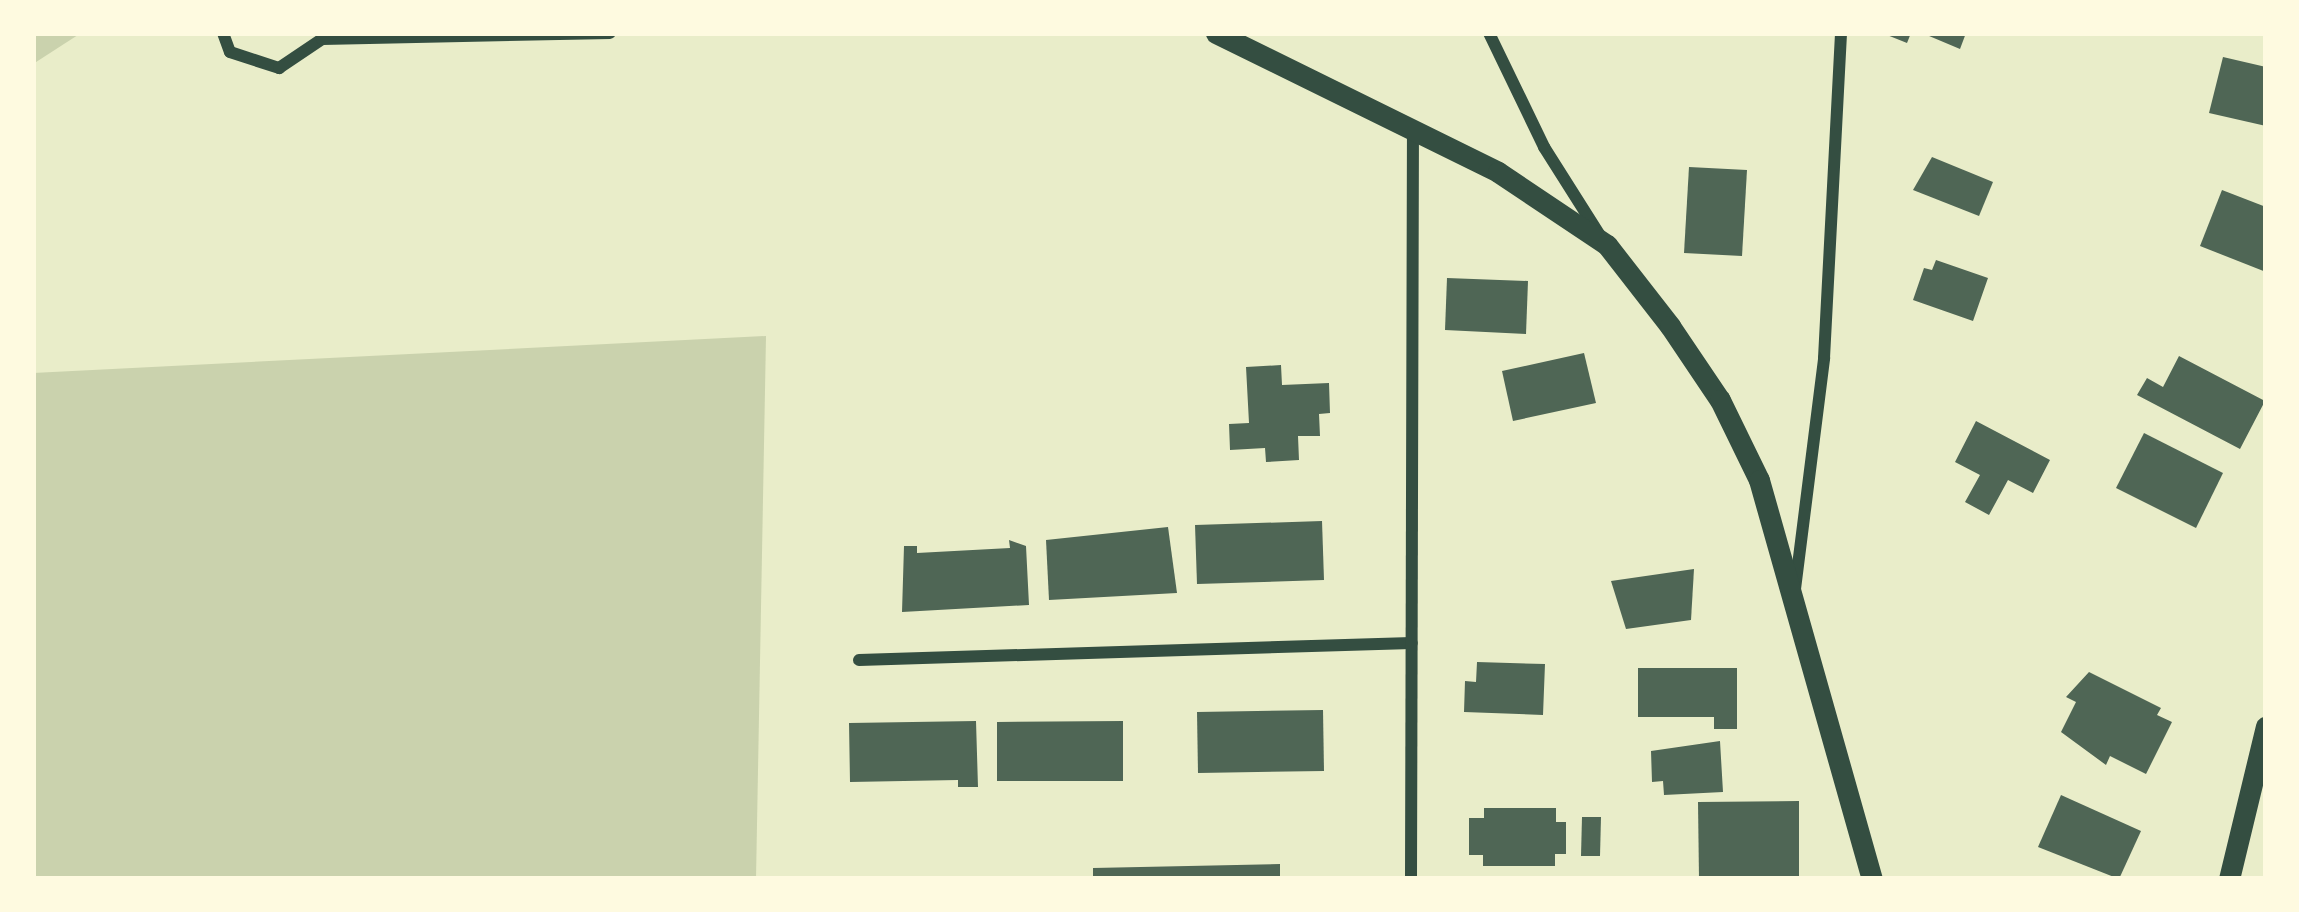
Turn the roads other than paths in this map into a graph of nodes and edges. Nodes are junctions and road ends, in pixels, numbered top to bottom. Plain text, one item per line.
1 (223, 33) edge
2 (610, 33) edge
3 (1216, 33) edge
4 (1489, 33) edge
5 (1841, 33) edge
6 (322, 36) edge
7 (1413, 126) junction
8 (1606, 245) junction
9 (1795, 590) junction
10 (1412, 643) junction
11 (859, 660) dead end
12 (2266, 726) edge
13 (1411, 879) edge
14 (1873, 879) edge
15 (2229, 879) edge

1 - 6 street
2 - 6 street
3 - 7 street
4 - 8 street
5 - 9 street
7 - 8 street
7 - 10 street
8 - 9 street
9 - 14 street
10 - 11 street
10 - 13 street
12 - 15 street

